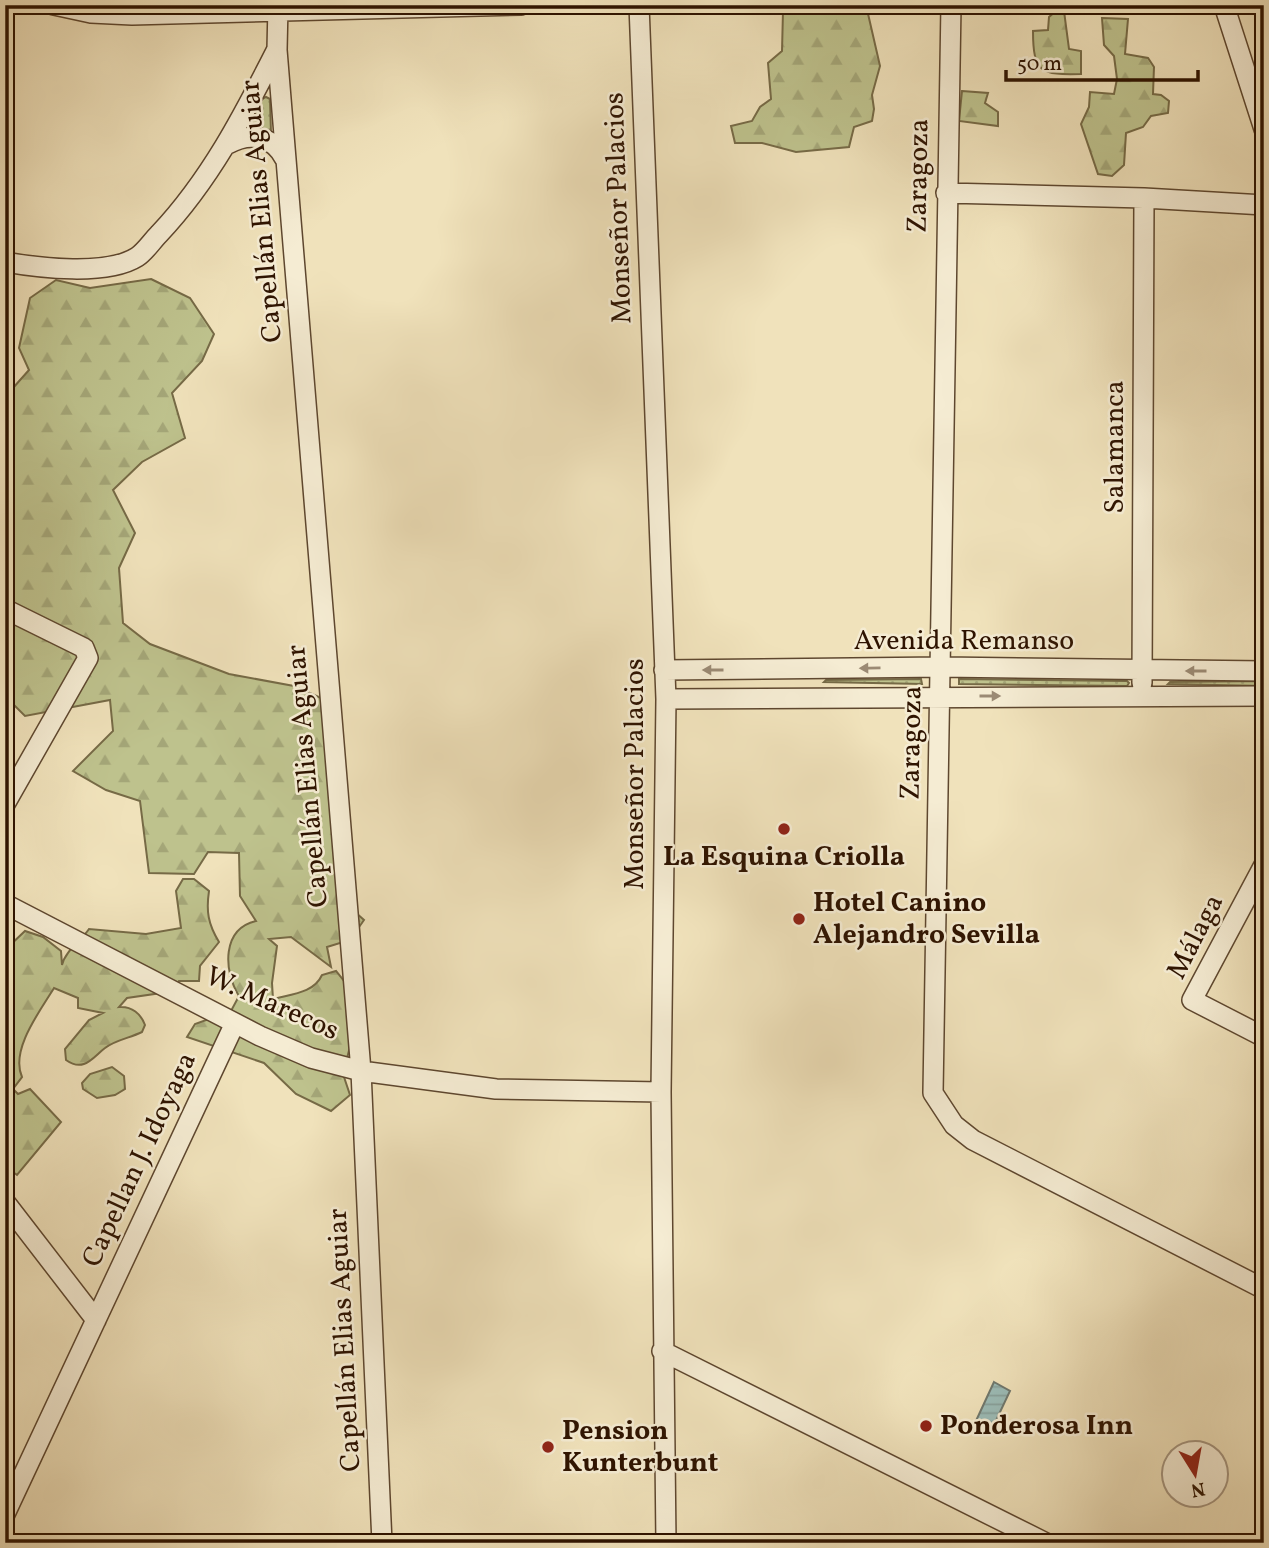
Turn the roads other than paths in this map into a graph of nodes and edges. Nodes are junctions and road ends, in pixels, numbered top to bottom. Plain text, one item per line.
1 (54, 5) edge
2 (521, 5) edge
3 (639, 5) edge
4 (951, 5) edge
5 (1224, 5) edge
6 (279, 9) edge
7 (277, 50) junction
8 (1264, 129) edge
9 (229, 144) junction
10 (286, 160) junction
11 (946, 192) junction
12 (1144, 198) junction
13 (1264, 205) edge
14 (5, 262) edge
15 (5, 609) edge
16 (942, 667) junction
17 (664, 670) junction
18 (1142, 671) junction
19 (1264, 671) edge
20 (941, 696) junction
21 (1142, 696) junction
22 (1264, 696) edge
23 (666, 699) junction
24 (5, 804) edge
25 (1264, 865) edge
26 (5, 904) edge
27 (235, 1023) junction
28 (1264, 1037) edge
29 (361, 1071) junction
30 (661, 1092) junction
31 (5, 1202) edge
32 (1264, 1289) edge
33 (96, 1321) junction
34 (662, 1351) junction
35 (5, 1514) edge
36 (382, 1543) edge
37 (666, 1543) edge
38 (1046, 1543) edge

1 - 6 street
2 - 6 street
3 - 17 street, Monseñor Palacios
4 - 11 street, Zaragoza
5 - 8 street
6 - 7 street, Capellán Elias Aguiar
7 - 9 street
7 - 10 street, Capellán Elias Aguiar
9 - 10 street
9 - 14 street
10 - 29 street, Capellán Elias Aguiar
11 - 12 street
11 - 16 street, Zaragoza
12 - 13 street
12 - 18 street, Salamanca
15 - 24 street
16 -> 17 street, Avenida Remanso
16 - 18 street, Avenida Remanso
16 - 20 street, Zaragoza
17 - 23 street, Monseñor Palacios
19 -> 18 street, Avenida Remanso
18 - 21 street, Salamanca
20 -> 21 street, Avenida Remanso
20 - 23 street, Avenida Remanso
20 - 32 street, Zaragoza
21 - 22 street, Avenida Remanso
23 - 30 street, Monseñor Palacios
25 - 28 street, Málaga
26 - 27 street, W. Marecos
27 - 29 street, W. Marecos
27 - 33 street, Capellan J. Idoyaga
29 - 30 street, W. Marecos
29 - 36 street, Capellán Elias Aguiar
30 - 34 street, Monseñor Palacios
31 - 33 street, Capellan J. Idoyaga
33 - 35 street, Capellan J. Idoyaga
34 - 37 street, Monseñor Palacios
34 - 38 street

